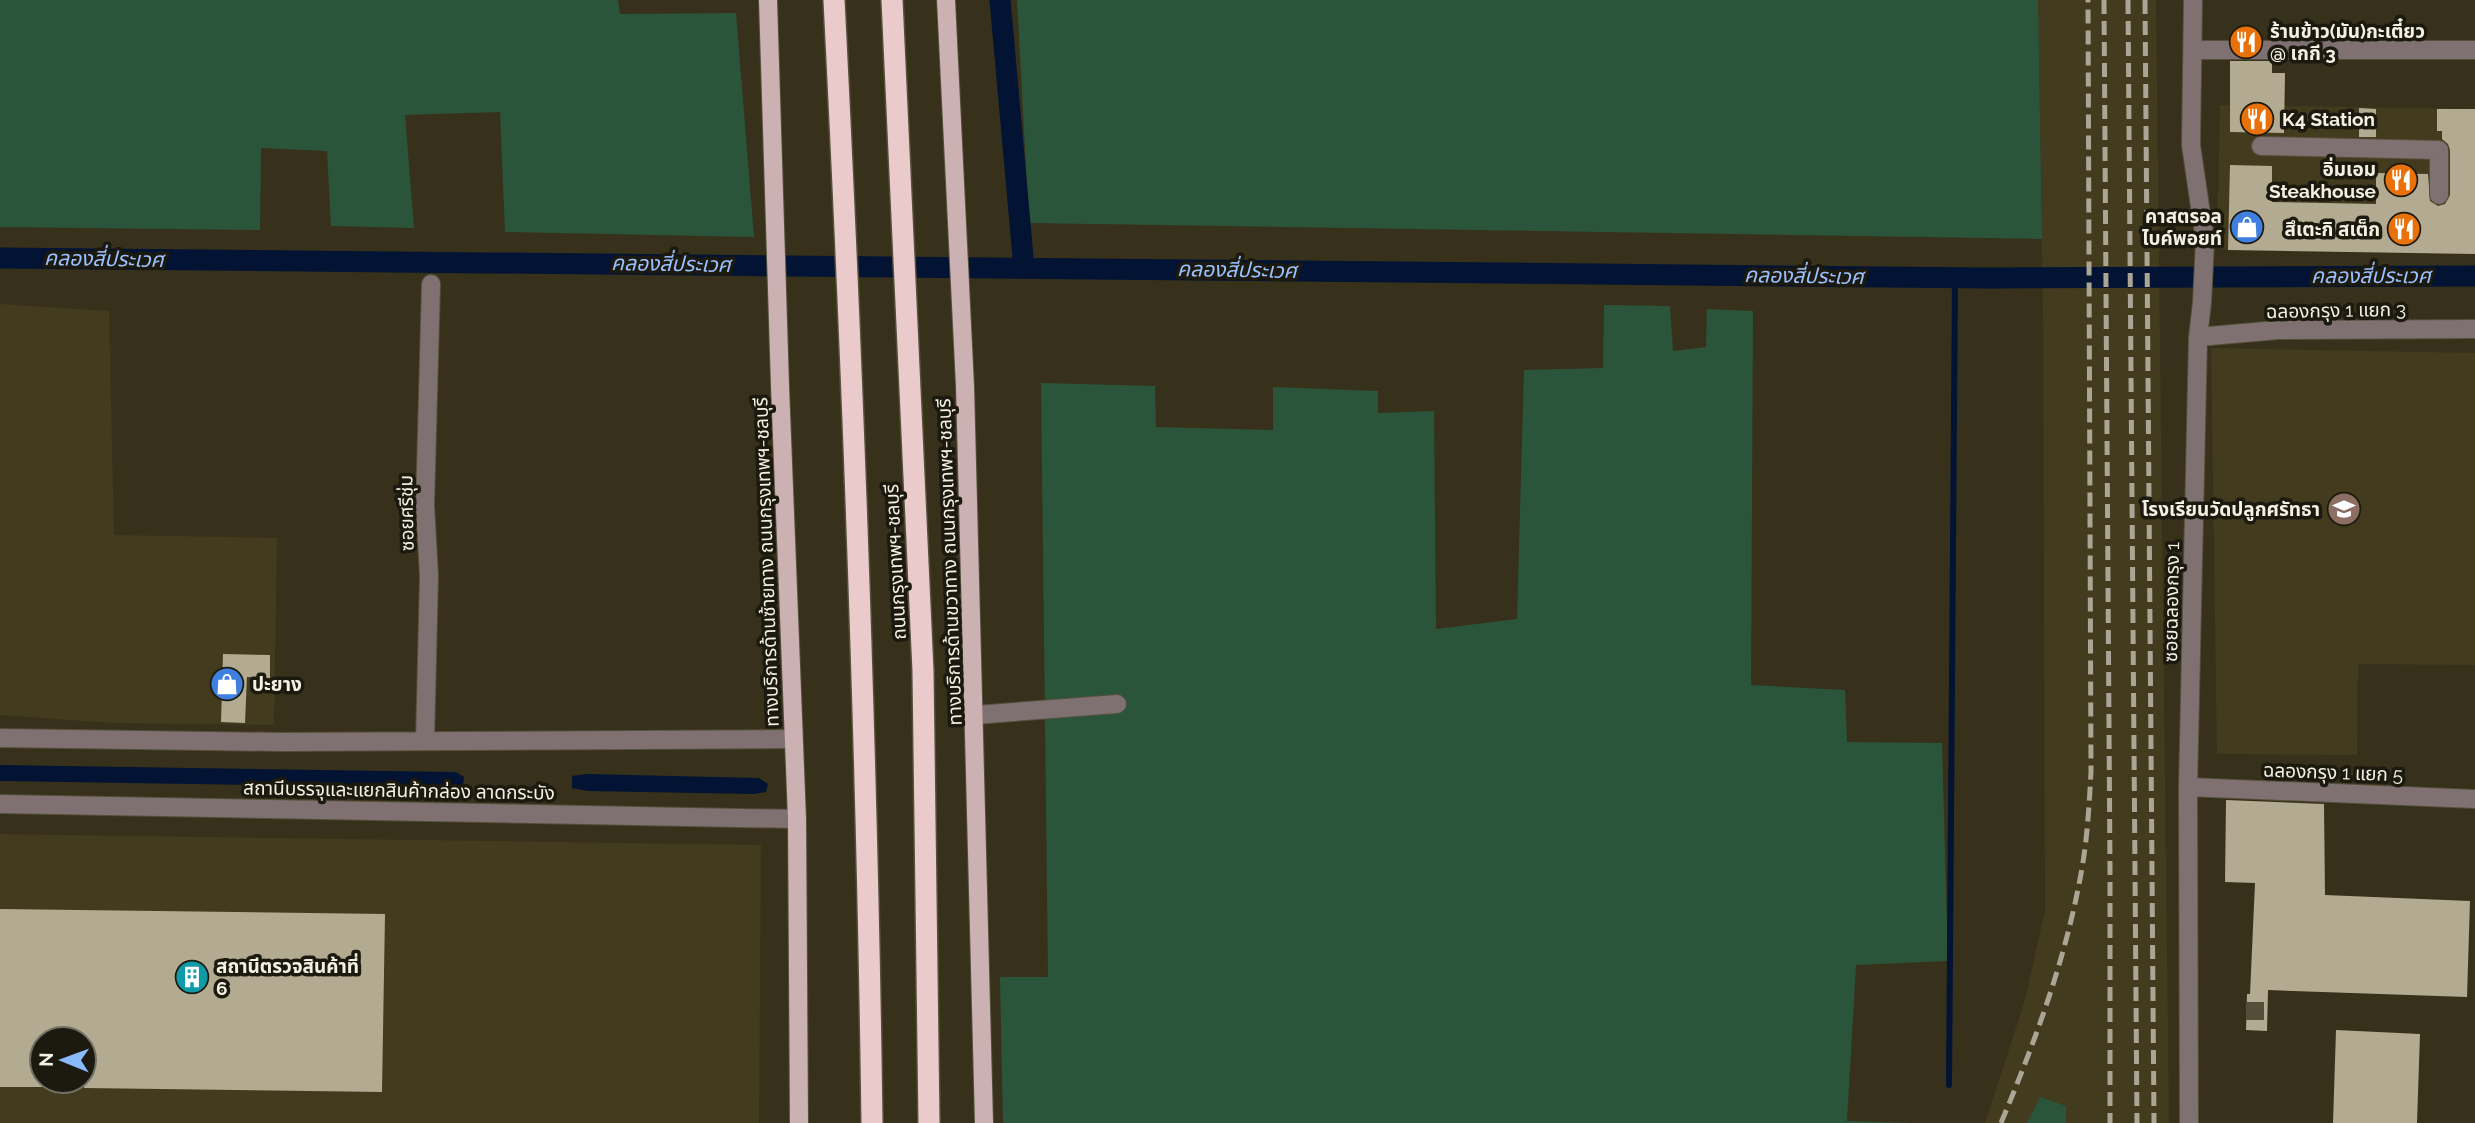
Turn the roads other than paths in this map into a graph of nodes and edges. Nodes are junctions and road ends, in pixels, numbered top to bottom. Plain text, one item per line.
1 (768, 0) edge
2 (834, 0) edge
3 (892, 0) edge
4 (946, 0) edge
5 (2193, 0) edge
6 (2193, 50) junction
7 (2475, 50) edge
8 (2261, 146) dead end
9 (2439, 195) dead end
10 (431, 284) dead end
11 (2475, 329) edge
12 (2198, 337) junction
13 (1117, 704) dead end
14 (975, 715) junction
15 (0, 738) edge
16 (793, 739) junction
17 (425, 741) junction
18 (2188, 787) junction
19 (2475, 799) edge
20 (0, 804) edge
21 (797, 819) junction
22 (799, 1123) edge
23 (872, 1123) edge
24 (929, 1123) edge
25 (984, 1123) edge
26 (2189, 1123) edge

1 - 16 main road, ทางบริการด้านซ้ายทาง ถนนกรุงเทพฯ-ชลบุรี
2 - 23 highway, ถนนกรุงเทพฯ-ชลบุรี
3 - 24 highway, ถนนกรุงเทพฯ-ชลบุรี
4 - 14 main road, ทางบริการด้านขวาทาง ถนนกรุงเทพฯ-ชลบุรี
5 - 6 street, ซอยฉลองกรุง 1
6 - 7 street
6 - 12 street, ซอยฉลองกรุง 1
8 - 9 street
10 - 17 street, ซอยศรีชุ่ม
11 - 12 street, ฉลองกรุง 1 แยก 3
12 - 18 street, ซอยฉลองกรุง 1
13 - 14 street
14 - 25 main road, ทางบริการด้านขวาทาง ถนนกรุงเทพฯ-ชลบุรี
15 - 17 street
16 - 17 street
16 - 21 main road, ทางบริการด้านซ้ายทาง ถนนกรุงเทพฯ-ชลบุรี
18 - 19 street, ฉลองกรุง 1 แยก 5
18 - 26 street, ซอยฉลองกรุง 1
20 - 21 street, สถานีบรรจุและแยกสินค้ากล่อง ลาดกระบัง
21 - 22 main road, ทางบริการด้านซ้ายทาง ถนนกรุงเทพฯ-ชลบุรี

